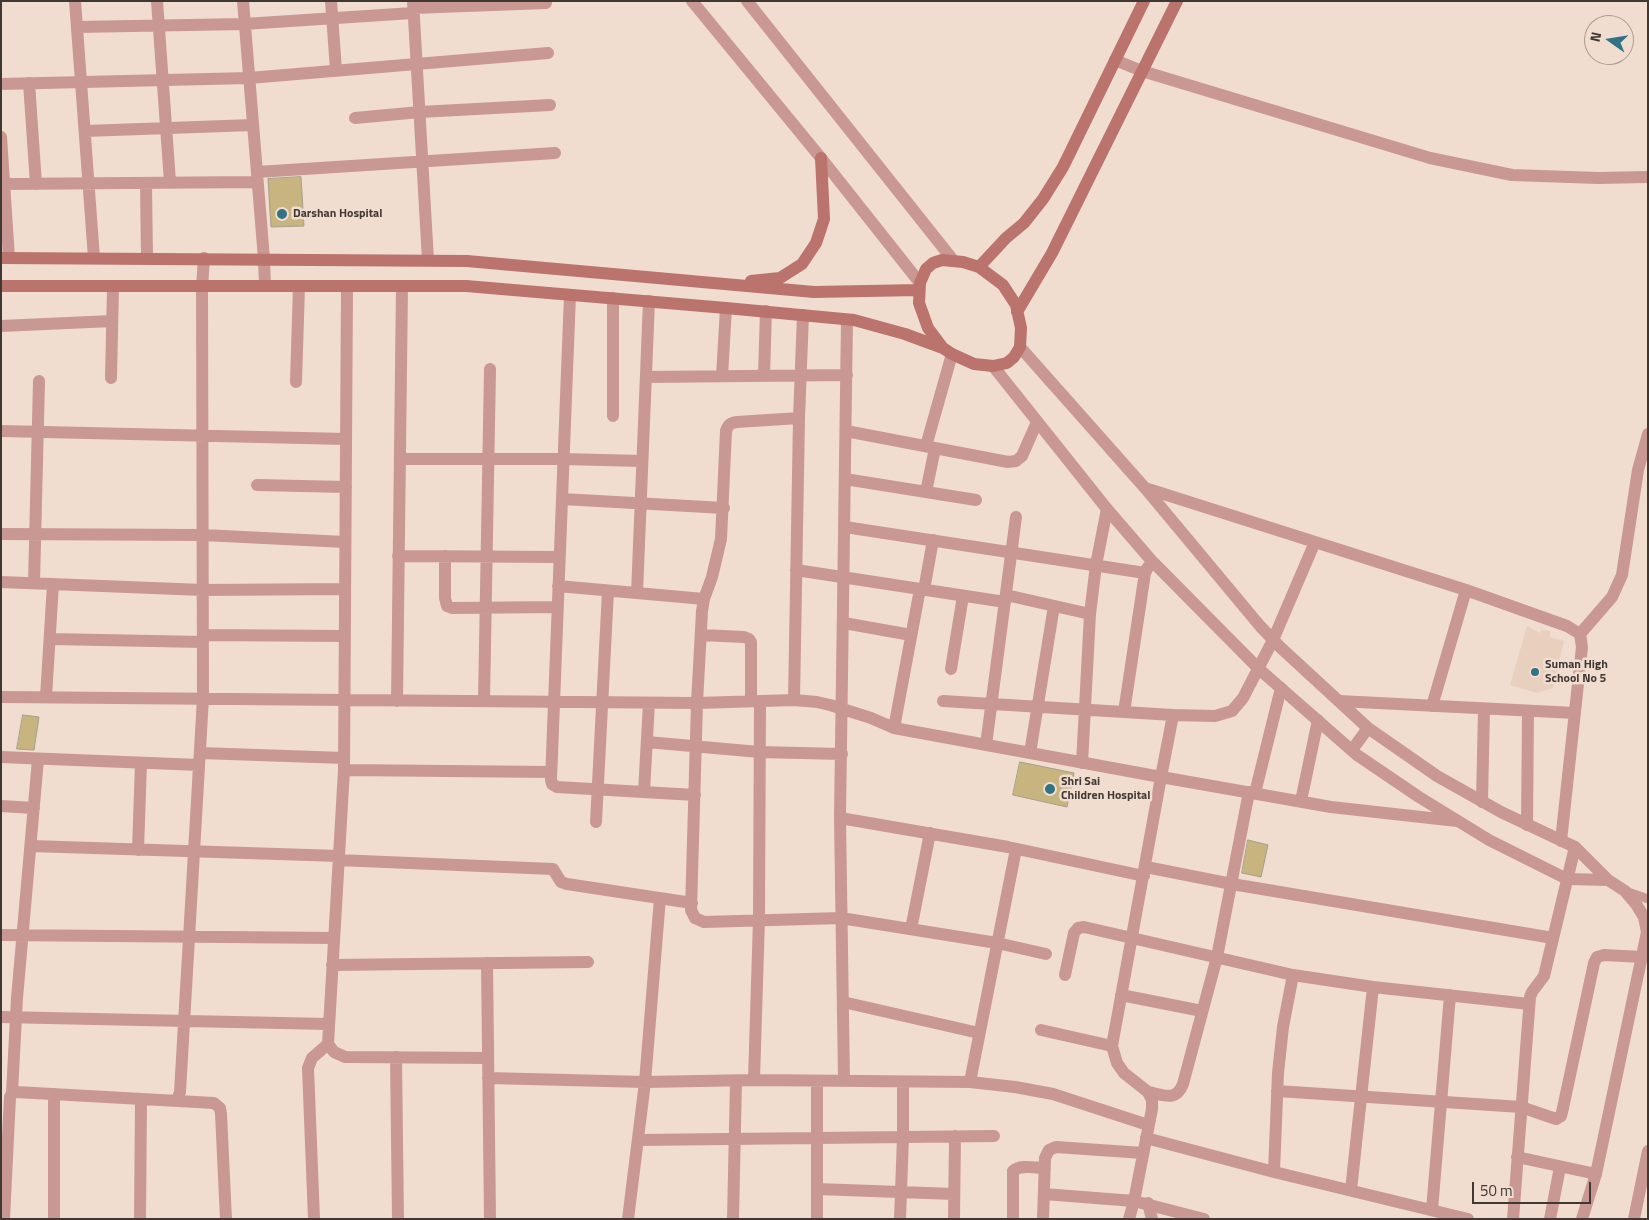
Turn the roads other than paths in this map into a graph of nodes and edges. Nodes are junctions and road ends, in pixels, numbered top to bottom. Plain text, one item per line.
1 (75, 1) edge
2 (157, 1) edge
3 (243, 1) edge
4 (331, 1) edge
5 (692, 1) edge
6 (747, 1) edge
7 (1144, 1) edge
8 (1177, 1) edge
9 (546, 2) dead end
10 (413, 7) edge
11 (332, 18) junction
12 (244, 24) junction
13 (159, 26) junction
14 (77, 27) junction
15 (548, 53) dead end
16 (1114, 60) junction
17 (417, 64) junction
18 (336, 70) junction
19 (1142, 71) junction
20 (249, 78) junction
21 (163, 80) junction
22 (81, 82) junction
23 (29, 83) junction
24 (1, 84) edge
25 (550, 105) dead end
26 (420, 112) junction
27 (354, 118) dead end
28 (253, 125) junction
29 (166, 128) junction
30 (85, 131) junction
31 (1, 137) edge
32 (555, 153) dead end
33 (821, 158) junction
34 (422, 162) junction
35 (257, 177) junction
36 (1648, 177) edge
37 (170, 182) junction
38 (88, 183) junction
39 (146, 183) junction
40 (3, 184) edge
41 (36, 184) junction
42 (5, 258) edge
43 (94, 258) junction
44 (147, 258) junction
45 (204, 258) junction
46 (264, 259) junction
47 (428, 260) junction
48 (953, 260) junction
49 (979, 267) junction
50 (721, 284) junction
51 (1, 286) edge
52 (113, 286) junction
53 (264, 286) junction
54 (299, 286) junction
55 (347, 286) junction
56 (402, 286) junction
57 (919, 286) junction
58 (202, 287) junction
59 (570, 295) junction
60 (613, 298) junction
61 (649, 301) junction
62 (726, 308) junction
63 (766, 311) junction
64 (1018, 312) junction
65 (803, 315) junction
66 (848, 320) junction
67 (112, 321) junction
68 (1, 326) edge
69 (1020, 346) junction
70 (948, 351) junction
71 (993, 366) junction
72 (490, 369) dead end
73 (801, 375) junction
74 (847, 375) junction
75 (722, 376) junction
76 (764, 376) junction
77 (111, 378) dead end
78 (646, 378) junction
79 (39, 381) dead end
80 (296, 382) dead end
81 (613, 416) dead end
82 (799, 418) junction
83 (1037, 422) junction
84 (1, 431) edge
85 (846, 431) junction
86 (38, 432) junction
87 (1648, 434) edge
88 (202, 435) junction
89 (346, 439) junction
90 (930, 447) junction
91 (400, 459) junction
92 (488, 459) junction
93 (563, 459) junction
94 (642, 461) junction
95 (845, 479) junction
96 (257, 485) dead end
97 (346, 487) junction
98 (1144, 488) junction
99 (926, 492) junction
100 (562, 499) junction
101 (976, 500) dead end
102 (641, 503) junction
103 (724, 508) junction
104 (1108, 509) junction
105 (1016, 517) dead end
106 (845, 527) junction
107 (1, 534) edge
108 (36, 534) junction
109 (203, 535) junction
110 (933, 540) junction
111 (345, 542) junction
112 (1315, 542) junction
113 (1012, 552) junction
114 (398, 556) junction
115 (445, 556) junction
116 (487, 556) junction
117 (559, 557) junction
118 (1151, 560) junction
119 (1096, 564) junction
120 (796, 570) junction
121 (1144, 573) junction
122 (844, 578) junction
123 (1, 582) edge
124 (34, 583) junction
125 (52, 584) junction
126 (558, 586) junction
127 (345, 588) junction
128 (203, 590) junction
129 (922, 590) junction
130 (1466, 590) junction
131 (608, 591) junction
132 (637, 593) junction
133 (963, 596) junction
134 (1005, 599) junction
135 (704, 600) junction
136 (1054, 606) junction
137 (558, 607) junction
138 (486, 608) junction
139 (1090, 614) junction
140 (844, 623) junction
141 (1580, 634) junction
142 (911, 635) junction
143 (345, 636) junction
144 (701, 636) junction
145 (50, 639) junction
146 (203, 639) junction
147 (1273, 640) junction
148 (951, 669) dead end
149 (1259, 669) junction
150 (1280, 688) junction
151 (1, 697) edge
152 (46, 697) junction
153 (203, 698) junction
154 (344, 700) junction
155 (794, 700) junction
156 (396, 701) junction
157 (484, 701) junction
158 (755, 701) junction
159 (943, 701) dead end
160 (1339, 701) junction
161 (554, 702) junction
162 (603, 702) junction
163 (649, 703) junction
164 (697, 703) junction
165 (991, 704) junction
166 (1432, 706) junction
167 (1038, 707) junction
168 (1484, 708) junction
169 (1085, 709) junction
170 (842, 710) junction
171 (1528, 711) junction
172 (1124, 712) junction
173 (1575, 713) junction
174 (1173, 715) junction
175 (1318, 720) junction
176 (894, 728) junction
177 (1368, 728) junction
178 (647, 742) junction
179 (986, 745) junction
180 (696, 746) junction
181 (1352, 750) junction
182 (760, 752) junction
183 (1030, 753) junction
184 (842, 754) junction
185 (1, 757) edge
186 (38, 759) junction
187 (200, 759) junction
188 (141, 763) junction
189 (1082, 763) junction
190 (344, 764) junction
191 (551, 772) junction
192 (1161, 777) junction
193 (598, 789) junction
194 (644, 792) junction
195 (1252, 793) junction
196 (694, 795) junction
197 (1301, 801) junction
198 (1482, 802) junction
199 (1, 806) edge
200 (34, 808) junction
201 (840, 818) junction
202 (1457, 820) junction
203 (596, 822) dead end
204 (1527, 825) junction
205 (930, 833) junction
206 (1561, 841) junction
207 (31, 846) junction
208 (1575, 847) junction
209 (1016, 849) junction
210 (138, 850) junction
211 (195, 852) junction
212 (338, 858) junction
213 (1145, 871) junction
214 (1567, 879) junction
215 (1608, 880) junction
216 (1232, 884) junction
217 (1625, 891) junction
218 (660, 898) junction
219 (1648, 899) edge
220 (692, 903) junction
221 (841, 918) junction
222 (759, 919) junction
223 (911, 929) junction
224 (1648, 932) edge
225 (1, 935) edge
226 (23, 935) junction
227 (189, 936) junction
228 (334, 938) junction
229 (1132, 938) junction
230 (1553, 938) junction
231 (997, 943) junction
232 (1046, 954) dead end
233 (1217, 957) junction
234 (1642, 957) junction
235 (588, 962) dead end
236 (487, 963) junction
237 (332, 964) junction
238 (1293, 974) junction
239 (1065, 975) dead end
240 (1373, 987) junction
241 (1121, 995) junction
242 (1450, 995) junction
243 (843, 1002) junction
244 (1530, 1004) junction
245 (1202, 1011) junction
246 (1, 1017) edge
247 (16, 1018) junction
248 (183, 1021) junction
249 (328, 1024) junction
250 (1041, 1030) dead end
251 (979, 1033) junction
252 (328, 1044) junction
253 (1112, 1046) junction
254 (396, 1057) junction
255 (488, 1058) junction
256 (7, 1067) edge
257 (488, 1078) junction
258 (736, 1080) junction
259 (754, 1080) junction
260 (817, 1081) junction
261 (844, 1081) junction
262 (645, 1082) junction
263 (903, 1082) junction
264 (970, 1082) junction
265 (1277, 1091) junction
266 (1148, 1092) junction
267 (12, 1094) junction
268 (54, 1094) junction
269 (1360, 1096) junction
270 (141, 1100) junction
271 (176, 1100) junction
272 (1442, 1101) junction
273 (1521, 1107) junction
274 (1148, 1125) junction
275 (5, 1128) edge
276 (955, 1136) junction
277 (994, 1136) dead end
278 (903, 1137) junction
279 (817, 1138) junction
280 (1146, 1138) junction
281 (735, 1139) junction
282 (638, 1140) junction
283 (1648, 1151) edge
284 (1143, 1153) junction
285 (1517, 1157) junction
286 (1560, 1167) junction
287 (1045, 1168) junction
288 (1274, 1172) junction
289 (1596, 1174) junction
290 (817, 1189) junction
291 (1351, 1190) junction
292 (901, 1192) junction
293 (954, 1194) junction
294 (1044, 1194) junction
295 (1134, 1201) junction
296 (1148, 1203) junction
297 (1438, 1214) edge
298 (4, 1219) edge
299 (54, 1219) edge
300 (140, 1219) edge
301 (226, 1219) edge
302 (314, 1219) edge
303 (398, 1219) edge
304 (490, 1219) edge
305 (628, 1219) edge
306 (733, 1219) edge
307 (817, 1219) edge
308 (900, 1219) edge
309 (954, 1219) edge
310 (1013, 1219) edge
311 (1043, 1219) edge
312 (1128, 1219) edge
313 (1152, 1219) edge
314 (1204, 1219) edge
315 (1468, 1219) edge
316 (1513, 1219) edge
317 (1550, 1219) edge
318 (1582, 1219) edge
319 (1634, 1219) edge

1 - 14 street
2 - 13 street
3 - 12 street
4 - 11 street
5 - 33 street
6 - 48 street
7 - 16 main road
8 - 19 main road
9 - 10 street
10 - 11 street
10 - 17 street
11 - 12 street
11 - 18 street
12 - 13 street
12 - 20 street
13 - 14 street
13 - 21 street
14 - 22 street
15 - 17 street
16 - 19 street
16 - 49 main road
17 - 18 street
17 - 26 street
18 - 20 street
19 - 36 street
19 - 64 main road
20 - 21 street
20 - 28 street
21 - 22 street
21 - 29 street
22 - 23 street
22 - 30 street
23 - 24 street
23 - 41 street
25 - 26 street
26 - 27 street
26 - 34 street
28 - 29 street
28 - 35 street
29 - 30 street
29 - 37 street
30 - 38 street
31 - 40 street
32 - 34 street
33 - 50 main road
33 - 57 street
34 - 35 street
34 - 47 street
35 - 37 street
35 - 46 street
37 - 39 street
38 - 39 street
38 - 41 street
38 - 43 street
39 - 44 street
40 - 41 street
40 - 42 street
42 - 43 main road
43 - 44 main road
44 - 45 main road
45 - 46 main road
45 - 58 street
46 - 47 main road
46 - 53 street
47 - 50 main road
48 - 49 main road
48 - 57 main road
49 - 64 main road
50 - 57 main road
51 - 52 main road
52 - 58 main road
52 - 67 street
53 - 54 main road
53 - 58 main road
54 - 55 main road
54 - 80 street
55 - 56 main road
55 - 89 street
56 - 59 main road
56 - 91 street
57 - 70 main road
58 - 88 street
59 - 60 main road
59 - 93 street
60 - 61 main road
60 - 81 street
61 - 62 main road
61 - 78 street
62 - 63 main road
62 - 75 street
63 - 65 main road
63 - 76 street
64 - 69 main road
65 - 66 main road
65 - 73 street
66 - 70 main road
66 - 74 street
67 - 68 street
67 - 77 street
69 - 71 main road
69 - 98 street
70 - 71 main road
70 - 90 street
71 - 83 street
72 - 92 street
73 - 74 street
73 - 76 street
73 - 82 street
74 - 85 street
75 - 76 street
75 - 78 street
78 - 94 street
79 - 86 street
82 - 103 street
82 - 120 street
83 - 90 street
83 - 104 street
84 - 86 street
85 - 90 street
85 - 95 street
86 - 88 street
86 - 108 street
87 - 141 street
88 - 89 street
88 - 109 street
89 - 97 street
90 - 99 street
91 - 92 street
91 - 114 street
92 - 93 street
92 - 116 street
93 - 94 street
93 - 100 street
94 - 102 street
95 - 99 street
95 - 106 street
96 - 97 street
97 - 111 street
98 - 112 street
98 - 147 street
99 - 101 street
100 - 102 street
100 - 117 street
102 - 103 street
102 - 132 street
103 - 135 street
104 - 118 street
104 - 119 street
105 - 113 street
106 - 110 street
106 - 122 street
107 - 108 street
108 - 109 street
108 - 124 street
109 - 111 street
109 - 128 street
110 - 113 street
110 - 129 street
111 - 127 street
112 - 130 street
112 - 147 street
113 - 119 street
113 - 134 street
114 - 115 street
114 - 156 street
115 - 116 street
115 - 138 street
116 - 117 street
116 - 138 street
117 - 126 street
118 - 121 street
118 - 149 street
119 - 121 street
119 - 139 street
120 - 122 street
120 - 155 street
121 - 172 street
122 - 129 street
122 - 140 street
123 - 124 street
124 - 125 street
125 - 128 street
125 - 145 street
126 - 131 street
126 - 137 street
127 - 128 street
127 - 143 street
128 - 146 street
129 - 133 street
129 - 142 street
130 - 141 street
130 - 166 street
131 - 132 street
131 - 162 street
132 - 135 street
133 - 134 street
133 - 148 street
134 - 136 street
134 - 165 street
135 - 144 street
136 - 139 street
136 - 167 street
137 - 138 street
137 - 161 street
138 - 157 street
139 - 169 street
140 - 142 street
140 - 170 street
141 - 173 street
142 - 176 street
143 - 146 street
143 - 154 street
144 - 158 street
144 - 164 street
145 - 146 street
145 - 152 street
146 - 153 street
147 - 149 street
147 - 160 street
149 - 150 street
149 - 174 street
150 - 175 street
150 - 195 street
151 - 152 street
152 - 153 street
153 - 154 street
153 - 187 street
154 - 156 street
154 - 190 street
155 - 158 street
155 - 170 street
156 - 157 street
157 - 161 street
158 - 164 street
158 - 182 street
159 - 165 street
160 - 166 street
160 - 177 street
161 - 162 street
161 - 191 street
162 - 163 street
162 - 193 street
163 - 164 street
163 - 178 street
164 - 180 street
165 - 167 street
165 - 179 street
166 - 168 street
167 - 169 street
167 - 183 street
168 - 171 street
168 - 198 street
169 - 172 street
169 - 189 street
170 - 176 street
170 - 184 street
171 - 173 street
171 - 204 street
172 - 174 street
173 - 206 street
174 - 192 street
175 - 181 street
175 - 197 street
176 - 179 street
177 - 181 street
177 - 198 street
178 - 180 street
178 - 194 street
179 - 183 street
180 - 182 street
180 - 196 street
181 - 202 street
182 - 184 street
182 - 222 street
183 - 189 street
184 - 201 street
185 - 186 street
186 - 188 street
186 - 200 street
187 - 188 street
187 - 190 street
187 - 211 street
188 - 210 street
189 - 192 street
190 - 191 street
190 - 212 street
191 - 193 street
192 - 195 street
192 - 213 street
193 - 194 street
193 - 203 street
194 - 196 street
195 - 197 street
195 - 216 street
196 - 220 street
197 - 202 street
198 - 204 street
199 - 200 street
200 - 207 street
201 - 205 street
201 - 221 street
202 - 214 street
204 - 206 street
205 - 209 street
205 - 223 street
206 - 208 street
207 - 210 street
207 - 226 street
208 - 214 street
208 - 215 street
209 - 213 street
209 - 231 street
210 - 211 street
211 - 212 street
211 - 227 street
212 - 218 street
212 - 228 street
213 - 216 street
213 - 229 street
214 - 215 street
214 - 230 street
215 - 217 street
216 - 230 street
216 - 233 street
217 - 219 lane
217 - 224 street
218 - 220 street
218 - 262 street
220 - 222 street
221 - 222 street
221 - 223 street
221 - 243 street
222 - 259 street
223 - 231 street
224 - 234 street
225 - 226 street
226 - 227 street
226 - 247 street
227 - 228 street
227 - 248 street
228 - 237 street
229 - 233 street
229 - 239 street
229 - 241 street
230 - 244 street
231 - 232 street
231 - 251 street
233 - 238 street
233 - 245 street
234 - 273 street
234 - 289 street
235 - 236 street
236 - 237 street
236 - 255 street
237 - 249 street
238 - 240 street
238 - 265 street
240 - 242 street
240 - 269 street
241 - 245 street
241 - 253 street
242 - 244 street
242 - 272 street
243 - 251 street
243 - 261 street
244 - 273 street
245 - 266 street
246 - 247 street
247 - 248 street
247 - 256 street
248 - 249 street
248 - 271 street
249 - 252 street
250 - 253 street
251 - 264 street
252 - 254 street
252 - 302 street
253 - 266 street
254 - 255 street
254 - 303 street
255 - 257 street
256 - 267 street
257 - 262 street
257 - 304 street
258 - 259 street
258 - 262 street
258 - 281 street
259 - 260 street
260 - 261 street
260 - 279 street
261 - 263 street
262 - 282 street
263 - 264 street
263 - 278 street
264 - 274 street
265 - 269 street
265 - 288 street
266 - 274 street
267 - 268 street
267 - 275 street
268 - 270 street
268 - 299 street
269 - 272 street
269 - 291 street
270 - 271 street
270 - 300 street
271 - 301 street
272 - 273 street
272 - 297 street
273 - 285 street
274 - 280 street
275 - 298 street
276 - 277 street
276 - 278 street
276 - 293 street
278 - 279 street
278 - 292 street
279 - 281 street
279 - 290 street
280 - 284 street
280 - 288 street
281 - 282 street
281 - 306 street
282 - 305 street
283 - 319 street
284 - 287 street
284 - 295 street
285 - 286 street
285 - 316 street
286 - 289 street
286 - 317 street
287 - 294 street
287 - 310 street
288 - 291 street
289 - 318 street
290 - 292 street
290 - 307 street
291 - 297 street
292 - 293 street
292 - 308 street
293 - 309 street
294 - 295 street
294 - 311 street
295 - 296 street
295 - 312 street
296 - 313 street
296 - 314 street
297 - 315 street

